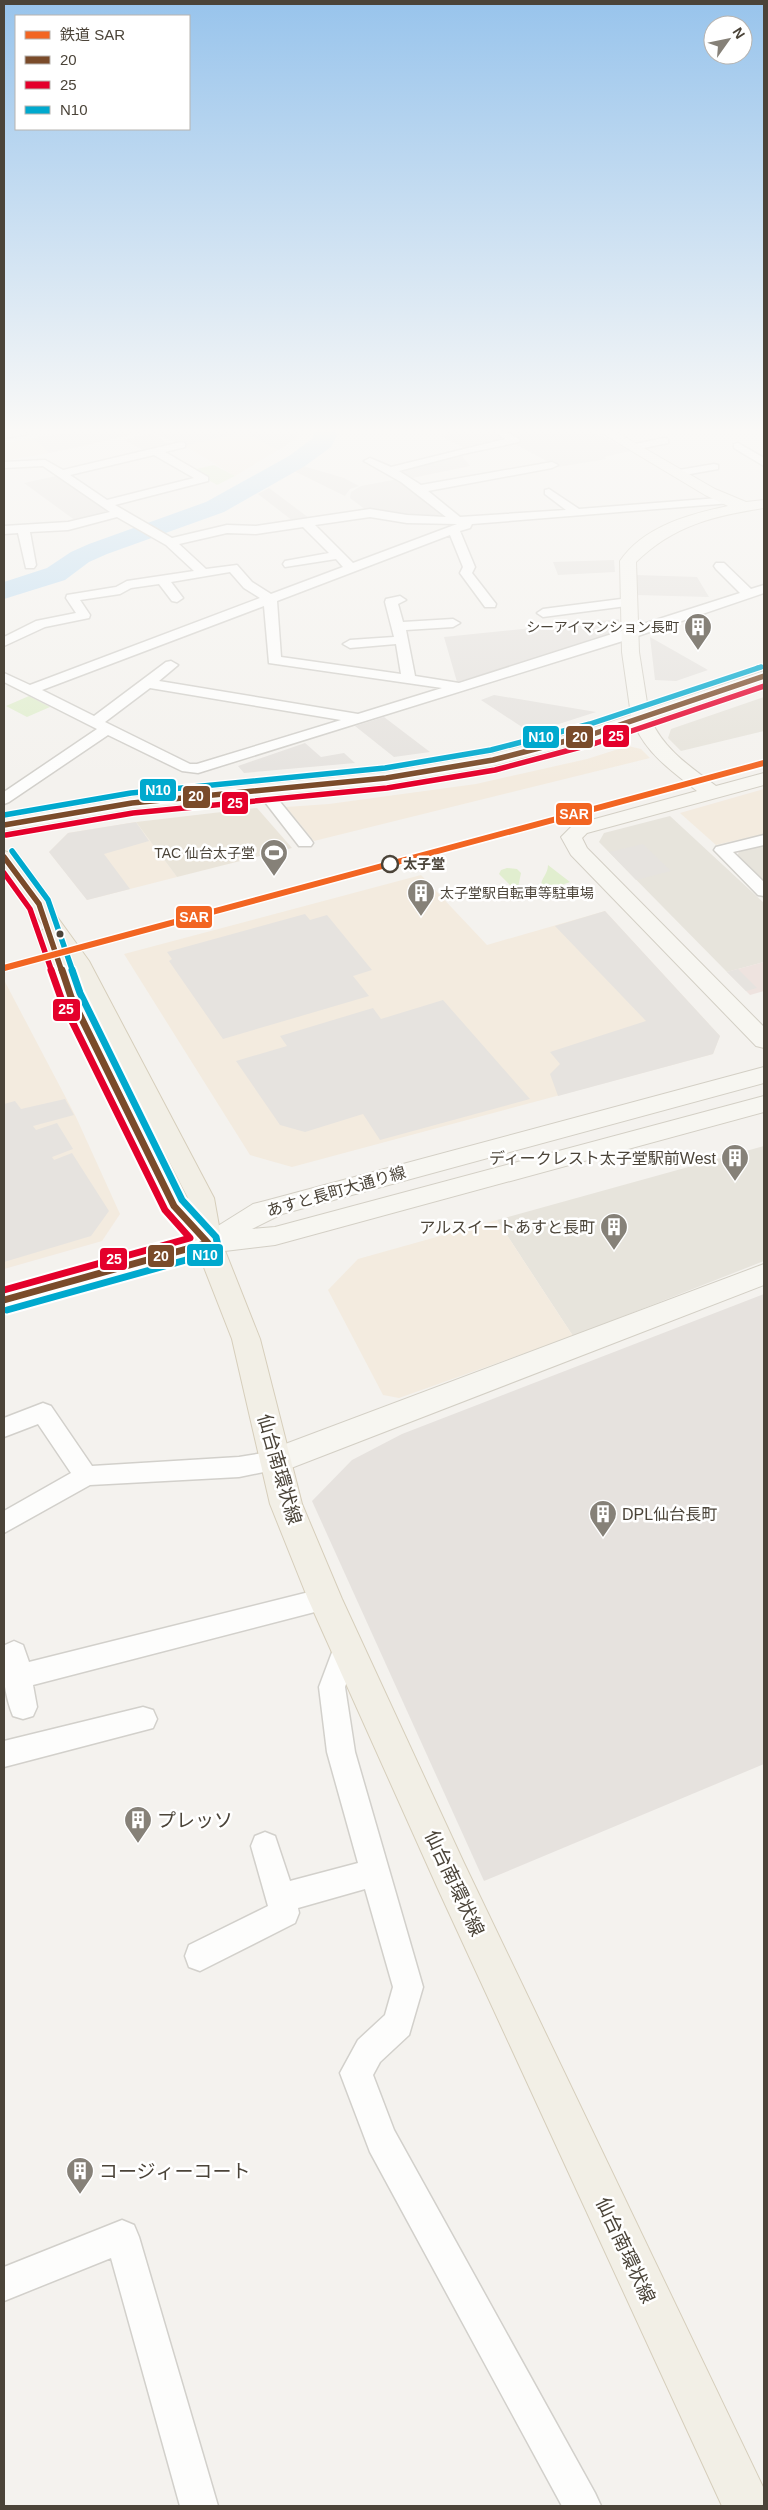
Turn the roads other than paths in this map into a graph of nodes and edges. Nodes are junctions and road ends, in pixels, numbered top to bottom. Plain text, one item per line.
1 (27, 549) edge
2 (178, 549) edge
3 (334, 549) edge
4 (399, 549) edge
5 (463, 549) edge
6 (640, 549) edge
7 (340, 555) junction
8 (289, 564) dead end
9 (30, 565) dead end
10 (720, 566) dead end
11 (352, 568) junction
12 (203, 572) junction
13 (162, 580) junction
14 (764, 589) edge
15 (748, 594) junction
16 (178, 598) dead end
17 (270, 599) junction
18 (400, 600) dead end
19 (629, 602) junction
20 (490, 604) dead end
21 (543, 613) dead end
22 (453, 623) dead end
23 (398, 626) junction
24 (631, 632) junction
25 (402, 640) junction
26 (4, 642) edge
27 (350, 644) dead end
28 (170, 665) dead end
29 (764, 676) edge
30 (4, 677) edge
31 (409, 679) junction
32 (147, 683) junction
33 (459, 686) junction
34 (32, 689) junction
35 (359, 719) junction
36 (641, 719) junction
37 (101, 725) junction
38 (764, 779) edge
39 (263, 790) junction
40 (711, 792) junction
41 (4, 799) edge
42 (4, 825) edge
43 (764, 840) edge
44 (305, 843) dead end
45 (4, 857) edge
46 (764, 891) edge
47 (764, 1041) edge
48 (764, 1075) edge
49 (764, 1104) edge
50 (208, 1243) junction
51 (764, 1274) edge
52 (4, 1300) edge
53 (4, 1428) edge
54 (275, 1461) junction
55 (86, 1476) junction
56 (4, 1523) edge
57 (325, 1599) junction
58 (346, 1647) junction
59 (23, 1707) dead end
60 (143, 1718) dead end
61 (4, 1754) edge
62 (265, 1846) dead end
63 (376, 1872) junction
64 (281, 1898) junction
65 (200, 1956) dead end
66 (4, 2284) edge
67 (199, 2506) edge
68 (582, 2506) edge
69 (746, 2506) edge

1 - 9 street
2 - 12 street
3 - 7 street
4 - 11 street
5 - 20 street
6 - 19 street
7 - 8 street
7 - 11 street
10 - 15 street
11 - 17 street
12 - 13 street
12 - 17 street
13 - 16 street
13 - 26 street
14 - 15 street
15 - 24 street
17 - 31 street
17 - 34 street
18 - 23 street
19 - 21 street
19 - 24 street
22 - 23 street
23 - 25 street
24 - 33 street
24 - 36 street
25 - 27 street
25 - 31 street
28 - 32 street
29 - 36 street
30 - 34 street
31 - 33 street
32 - 35 street
32 - 37 street
33 - 35 street
34 - 37 street
35 - 37 street
36 - 39 street
36 - 40 street
37 - 41 street
38 - 40 street
39 - 42 street
39 - 44 street
40 - 47 street
43 - 46 street
45 - 50 main road, 仙台南環状線
48 - 50 street, あすと長町大通り線
49 - 50 street, あすと長町大通り線
50 - 52 street
50 - 54 main road, 仙台南環状線
51 - 54 street
53 - 55 street
54 - 55 street
54 - 57 main road, 仙台南環状線
55 - 56 street
57 - 58 main road, 仙台南環状線
57 - 59 street
58 - 63 street
58 - 69 main road, 仙台南環状線
60 - 61 street
62 - 64 street
63 - 64 street
63 - 68 street
64 - 65 street
66 - 67 street

